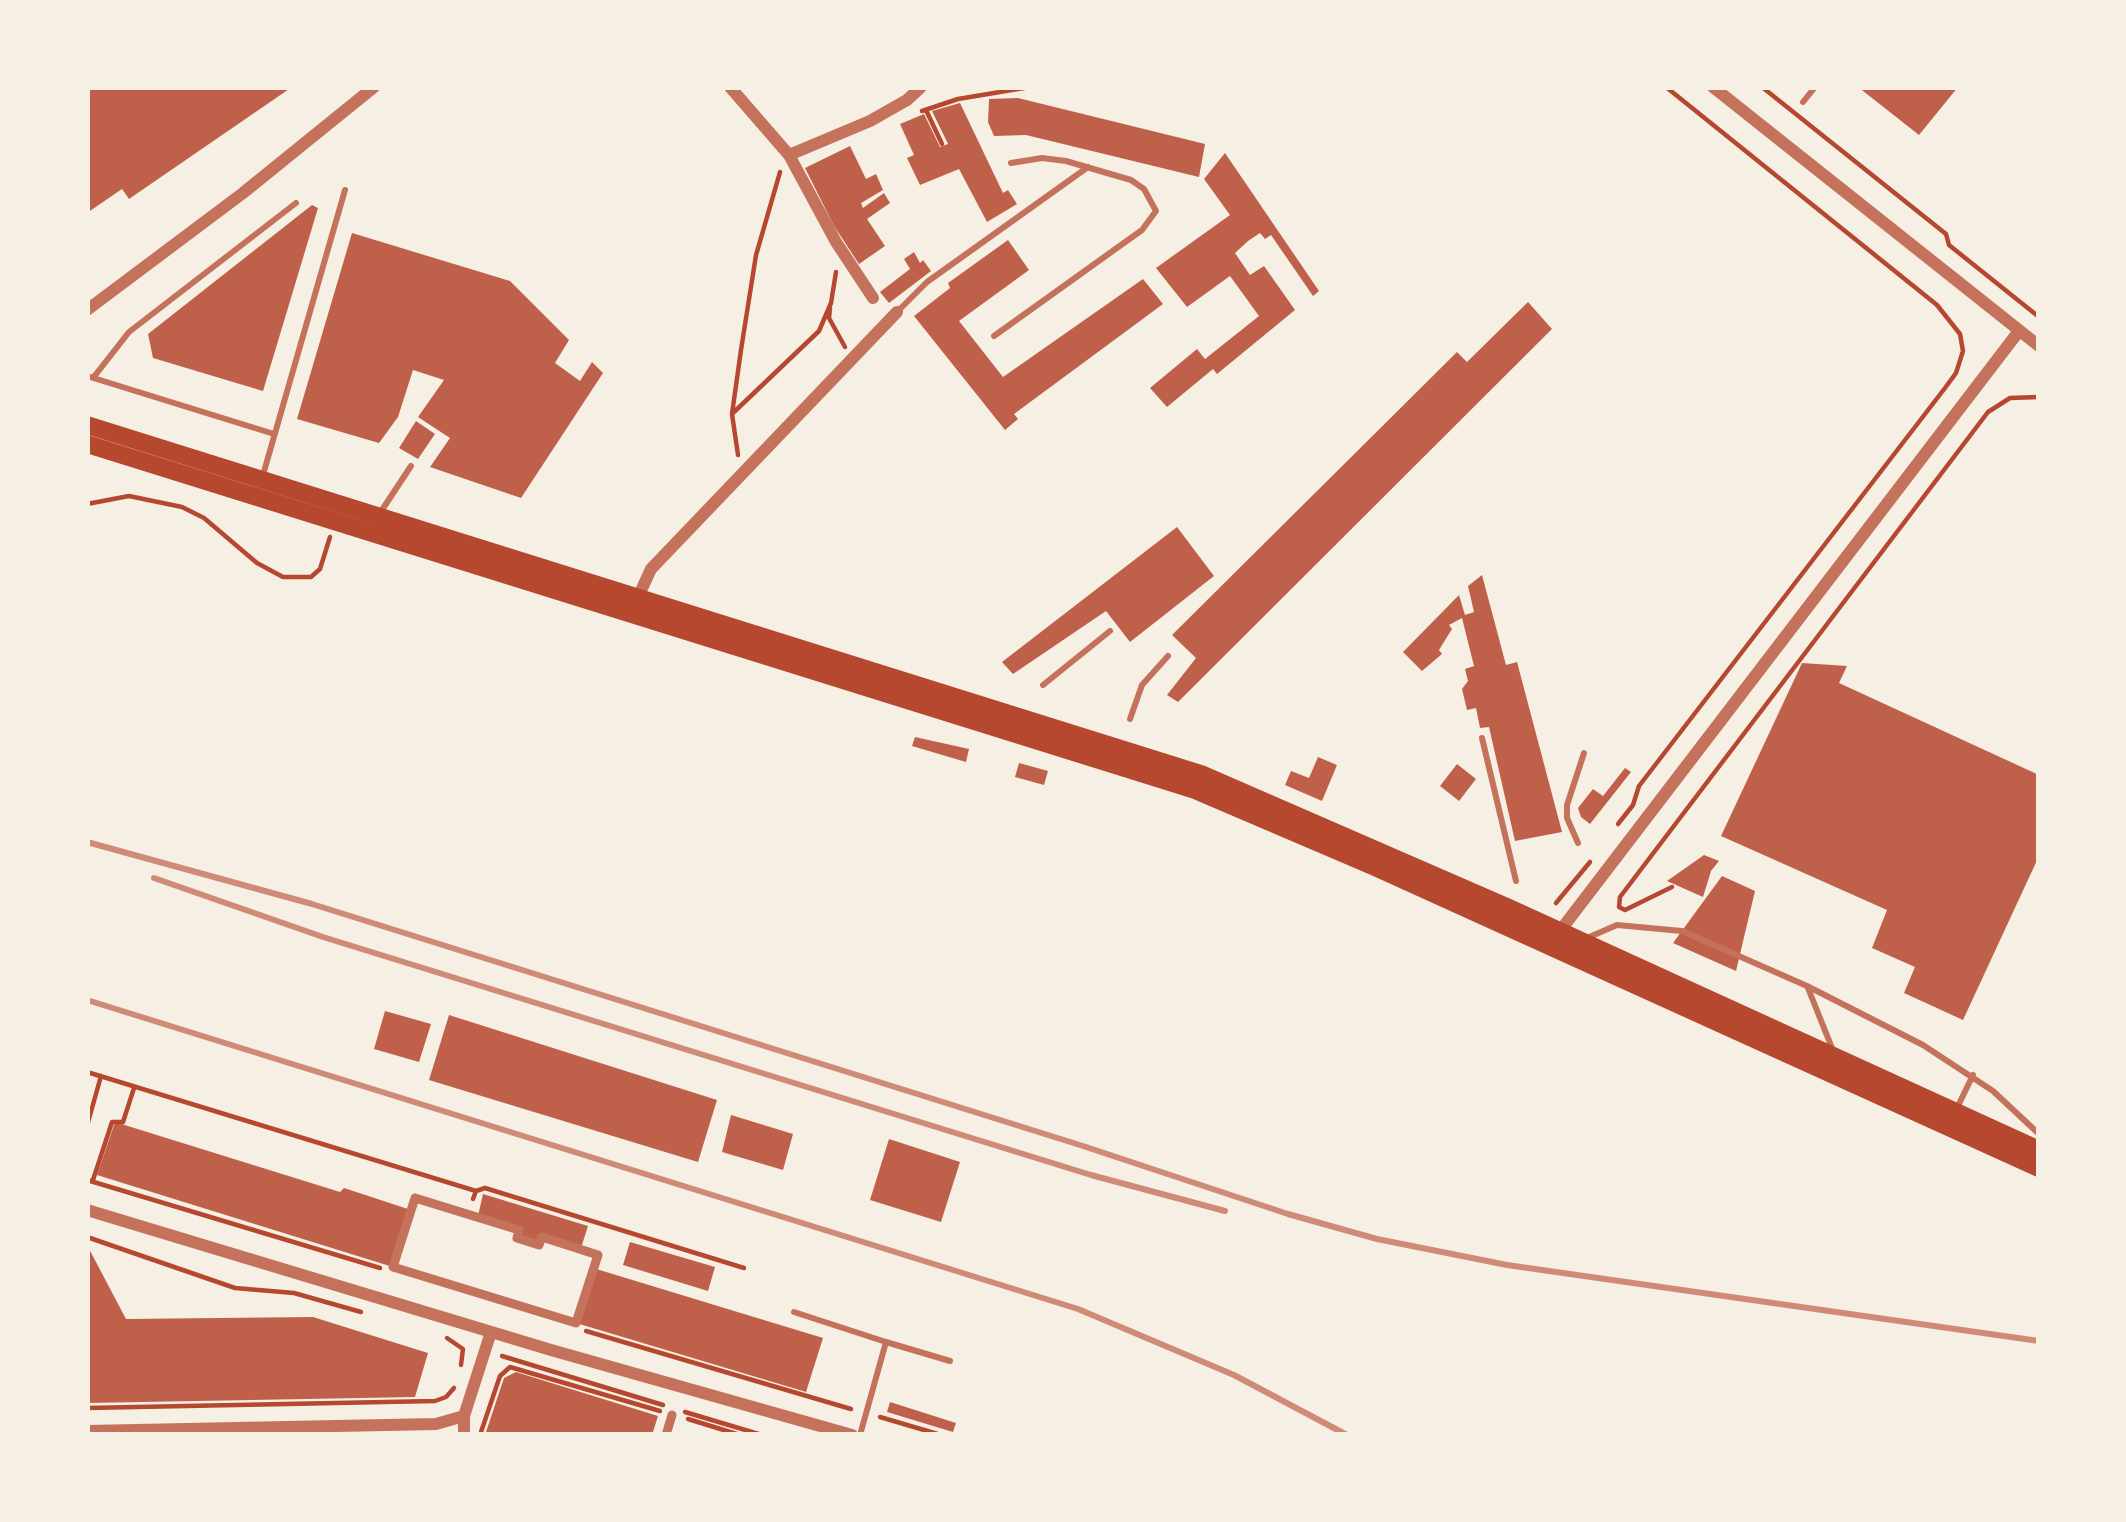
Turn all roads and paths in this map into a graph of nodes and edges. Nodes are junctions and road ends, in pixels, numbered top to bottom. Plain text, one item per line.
1 (374, 87) edge
2 (730, 87) edge
3 (921, 87) edge
4 (1030, 87) edge
5 (1666, 87) edge
6 (1713, 87) edge
7 (1762, 87) edge
8 (1815, 87) edge
9 (1803, 102) dead end
10 (926, 110) junction
11 (914, 115) dead end
12 (942, 144) dead end
13 (790, 157) junction
14 (1011, 163) dead end
15 (1088, 167) junction
16 (345, 190) dead end
17 (296, 203) dead end
18 (836, 242) junction
19 (873, 298) dead end
20 (830, 303) junction
21 (87, 310) edge
22 (897, 312) joint
23 (2039, 317) edge
24 (2019, 331) junction
25 (994, 337) dead end
26 (2039, 346) edge
27 (854, 355) junction
28 (90, 377) edge
29 (2039, 397) edge
30 (732, 414) junction
31 (87, 425) edge
32 (274, 434) junction
33 (87, 444) edge
34 (411, 466) dead end
35 (740, 476) junction
36 (262, 478) junction
37 (87, 504) edge
38 (379, 515) junction
39 (334, 520) junction
40 (636, 604) junction
41 (1110, 631) dead end
42 (1168, 656) dead end
43 (1042, 685) dead end
44 (1130, 718) dead end
45 (1482, 738) dead end
46 (1584, 753) dead end
47 (1607, 839) dead end
48 (1578, 843) dead end
49 (1594, 856) dead end
50 (1516, 880) dead end
51 (1672, 887) dead end
52 (1556, 903) dead end
53 (1560, 931) junction
54 (1581, 941) junction
55 (1807, 986) junction
56 (1835, 1056) junction
57 (87, 1072) edge
58 (1972, 1075) junction
59 (101, 1076) junction
60 (134, 1086) junction
61 (1956, 1112) junction
62 (87, 1126) edge
63 (2039, 1134) edge
64 (2039, 1150) edge
65 (2039, 1168) edge
66 (90, 1180) edge
67 (476, 1191) junction
68 (87, 1210) edge
69 (469, 1214) junction
70 (87, 1238) edge
71 (744, 1268) dead end
72 (385, 1269) dead end
73 (794, 1312) dead end
74 (376, 1316) dead end
75 (583, 1330) dead end
76 (491, 1332) junction
77 (438, 1334) dead end
78 (886, 1342) junction
79 (485, 1351) junction
80 (950, 1361) dead end
81 (87, 1408) edge
82 (866, 1413) junction
83 (672, 1415) junction
84 (464, 1416) junction
85 (698, 1422) junction
86 (87, 1431) edge
87 (464, 1435) edge
88 (480, 1435) edge
89 (666, 1435) edge
90 (705, 1435) edge
91 (740, 1435) edge
92 (762, 1435) edge
93 (856, 1435) edge
94 (940, 1435) edge

1 - 21 street
2 - 13 street
3 - 13 street
4 - 10 path
5 - 47 path
6 - 24 street
7 - 23 path
8 - 9 lane
10 - 11 path
10 - 12 path
13 - 18 street
13 - 30 path
14 - 15 lane
15 - 22 lane
15 - 25 lane
16 - 32 lane
17 - 28 lane
18 - 19 street
18 - 20 path
20 - 27 path
20 - 30 path
22 - 27 street
24 - 26 street
24 - 53 street
27 - 35 street
28 - 32 lane
29 - 51 path
30 - 35 path
31 - 36 highway
32 - 36 lane
33 - 39 highway
34 - 38 lane
35 - 40 street
36 - 38 highway
37 - 39 path
38 - 40 highway
39 - 40 highway
40 - 53 highway
40 - 65 highway
41 - 43 lane
42 - 44 lane
45 - 50 lane
46 - 48 lane
49 - 52 path
53 - 54 highway
54 - 55 lane
54 - 56 highway
55 - 56 lane
55 - 58 lane
56 - 61 highway
57 - 59 path
58 - 61 lane
58 - 63 lane
59 - 60 path
59 - 62 path
60 - 66 path
60 - 67 path
61 - 64 highway
66 - 72 path
67 - 69 path
67 - 71 path
68 - 76 street
69 - 69 street
70 - 74 path
73 - 78 lane
75 - 82 path
76 - 79 street
76 - 93 street
77 - 81 path
78 - 80 lane
78 - 82 lane
79 - 84 street
79 - 92 path
82 - 93 lane
82 - 94 path
83 - 85 path
83 - 88 path
83 - 89 street
84 - 86 street
84 - 87 street
85 - 90 path
85 - 91 path

